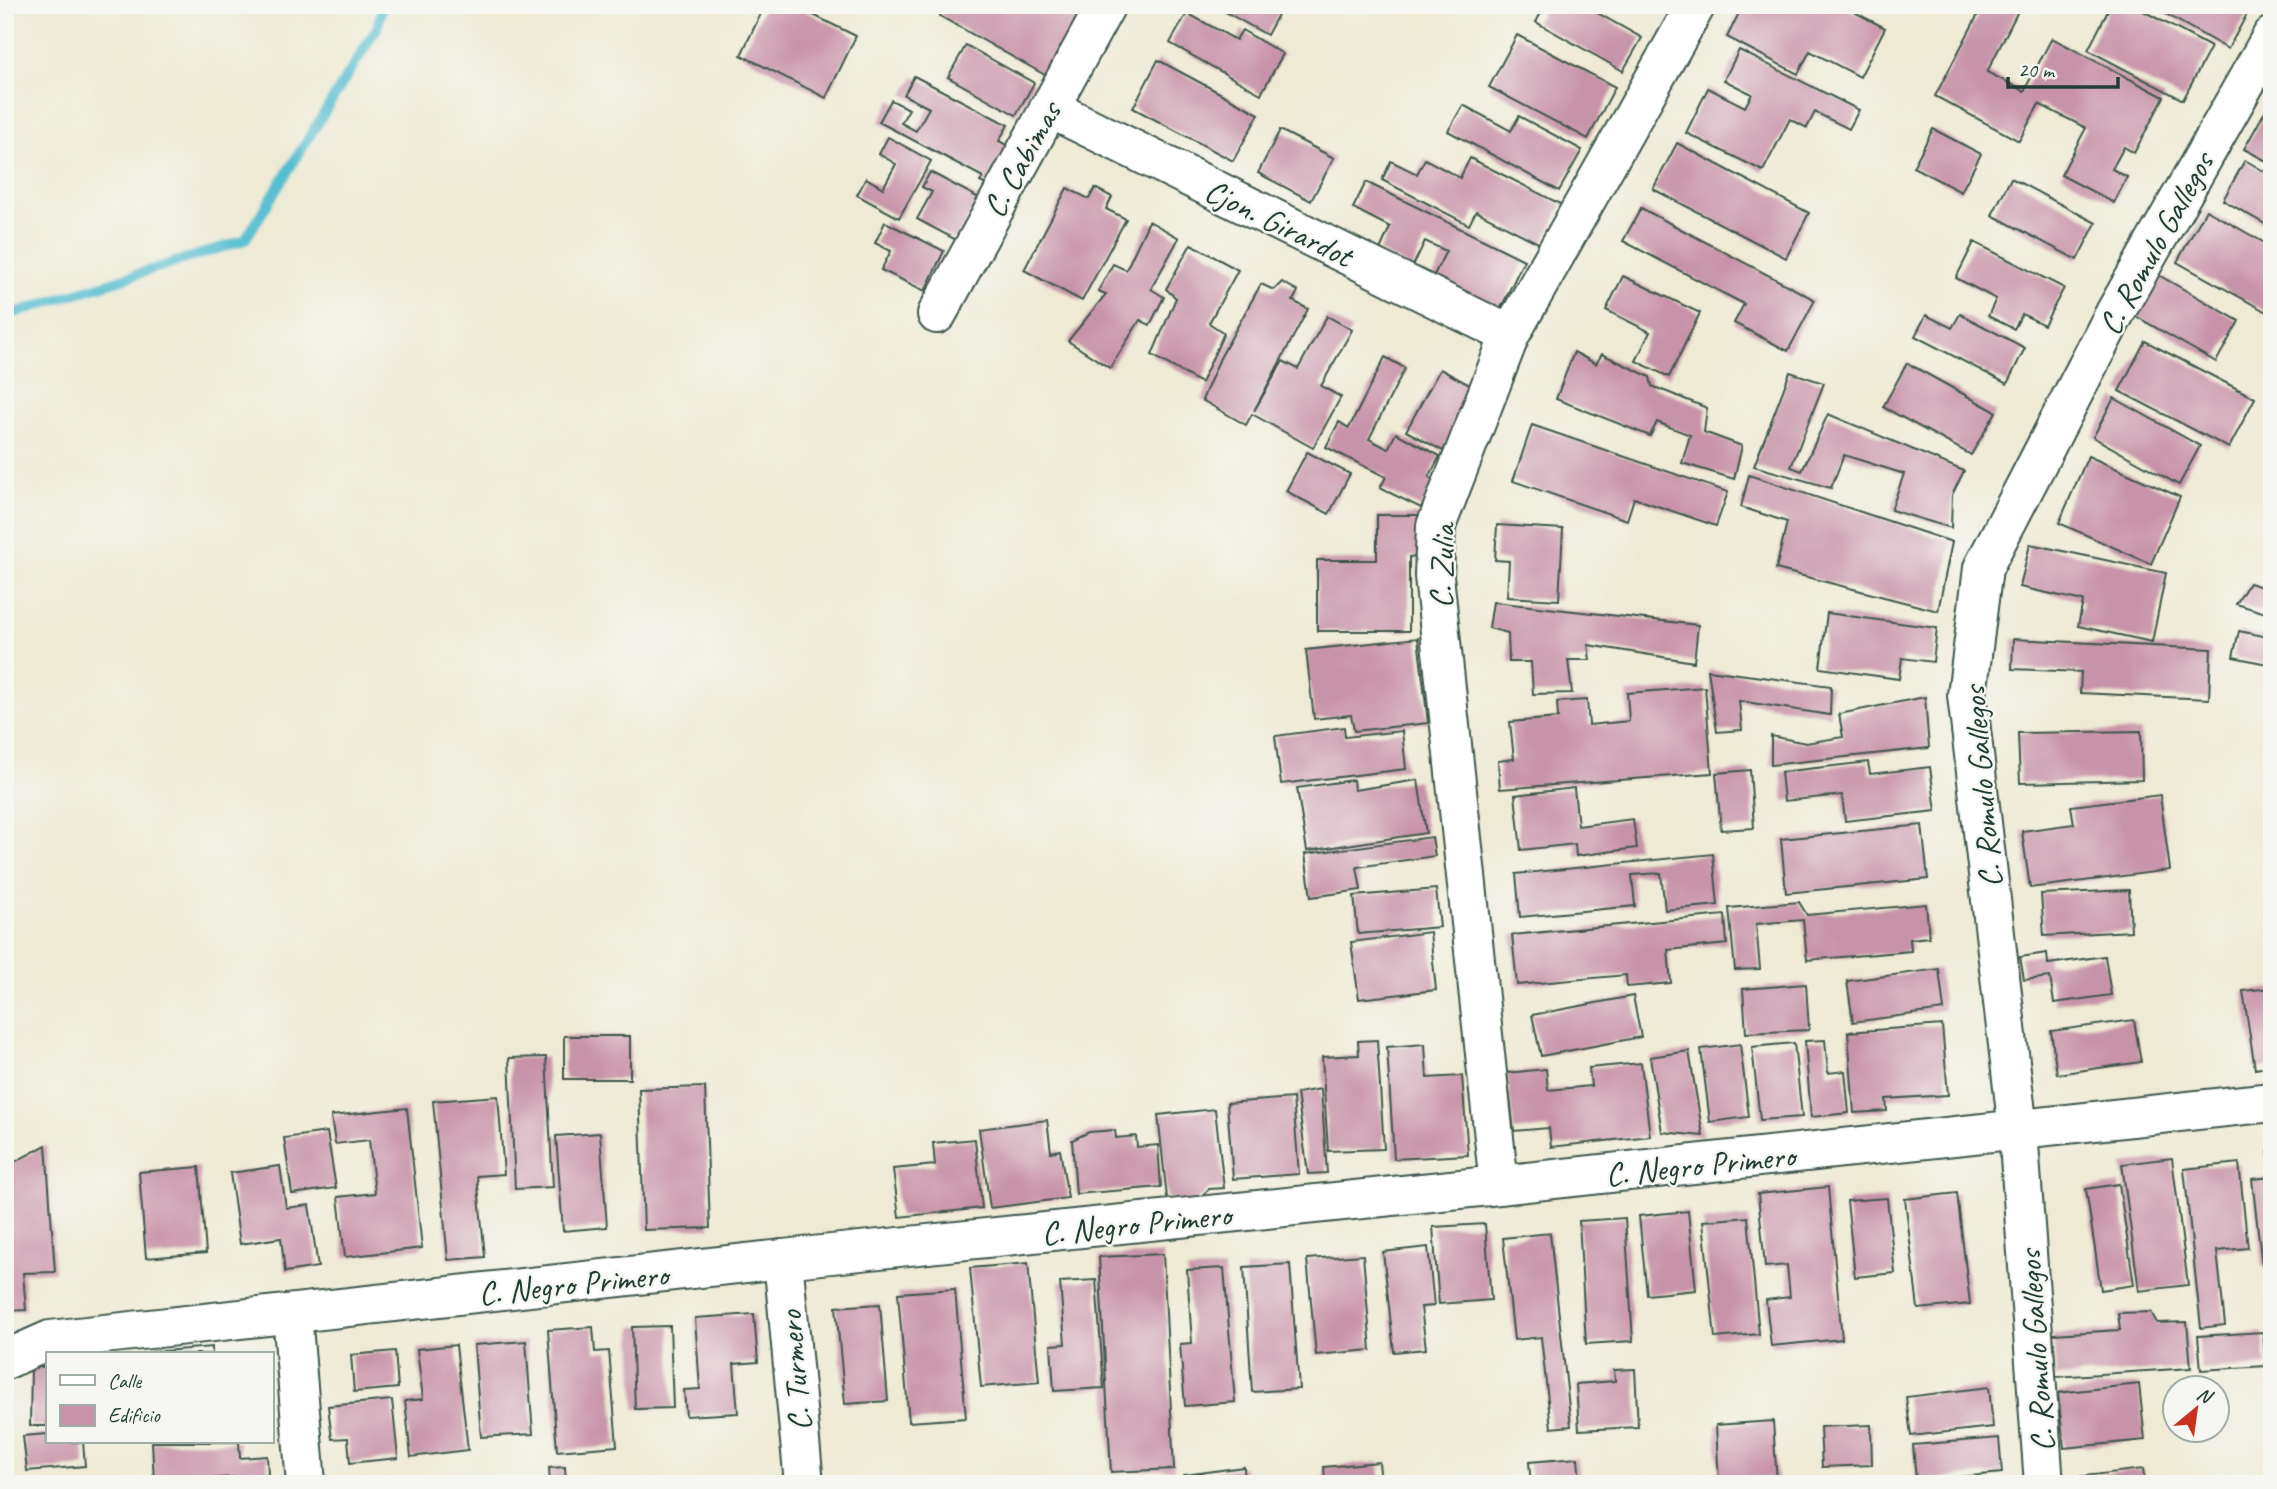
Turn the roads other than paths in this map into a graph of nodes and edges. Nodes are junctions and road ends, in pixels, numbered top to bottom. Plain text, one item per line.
1 (1106, 5) edge
2 (1696, 5) edge
3 (2272, 36) edge
4 (1049, 108) junction
5 (937, 314) dead end
6 (1510, 335) junction
7 (2272, 1102) edge
8 (2018, 1130) junction
9 (1499, 1185) junction
10 (783, 1259) junction
11 (292, 1314) junction
12 (5, 1360) edge
13 (306, 1484) edge
14 (804, 1484) edge
15 (2044, 1484) edge

1 - 4 street, C. Cabimas
2 - 6 street, C. Zulia
3 - 8 street, C. Romulo Gallegos
4 - 5 street, C. Cabimas
4 - 6 street, Cjon. Girardot
6 - 9 street, C. Zulia
7 - 8 street, C. Negro Primero
8 - 9 street, C. Negro Primero
8 - 15 street, C. Romulo Gallegos
9 - 10 street, C. Negro Primero
10 - 11 street, C. Negro Primero
10 - 14 street, C. Turmero
11 - 12 street, C. Negro Primero
11 - 13 street

